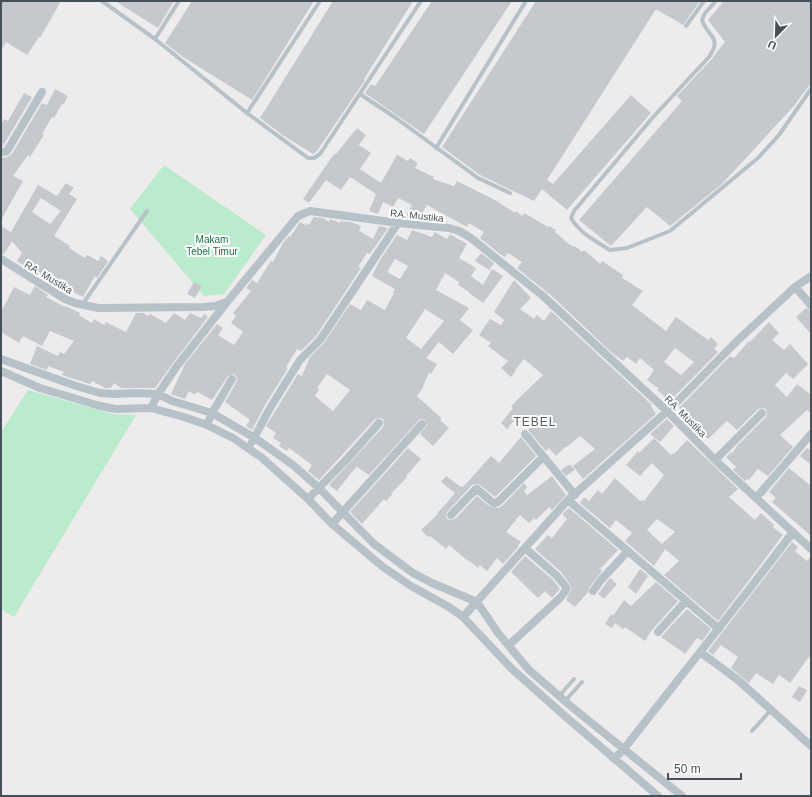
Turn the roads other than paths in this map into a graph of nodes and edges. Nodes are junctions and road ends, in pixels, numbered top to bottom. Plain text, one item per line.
1 (102, 1) edge
2 (179, 1) edge
3 (320, 1) edge
4 (421, 1) edge
5 (526, 1) edge
6 (704, 1) edge
7 (716, 1) edge
8 (686, 26) dead end
9 (155, 40) junction
10 (811, 88) edge
11 (42, 92) dead end
12 (360, 94) junction
13 (247, 113) junction
14 (436, 148) junction
15 (1, 152) edge
16 (510, 193) dead end
17 (147, 211) dead end
18 (398, 223) junction
19 (1, 259) edge
20 (811, 276) edge
21 (795, 287) junction
22 (227, 302) junction
23 (811, 304) edge
24 (82, 305) junction
25 (1, 359) edge
26 (1, 371) edge
27 (232, 379) dead end
28 (70, 391) junction
29 (155, 401) junction
30 (668, 411) junction
31 (762, 413) dead end
32 (209, 419) junction
33 (379, 423) dead end
34 (422, 424) dead end
35 (525, 434) dead end
36 (811, 434) edge
37 (251, 443) junction
38 (543, 457) junction
39 (715, 460) junction
40 (318, 489) junction
41 (572, 497) junction
42 (309, 498) junction
43 (756, 498) junction
44 (451, 515) dead end
45 (337, 519) junction
46 (793, 532) junction
47 (525, 548) junction
48 (811, 549) edge
49 (628, 552) junction
50 (593, 591) dead end
51 (686, 601) junction
52 (475, 603) junction
53 (465, 615) junction
54 (719, 629) junction
55 (658, 632) dead end
56 (509, 645) junction
57 (700, 652) junction
58 (574, 679) dead end
59 (582, 682) dead end
60 (561, 698) junction
61 (770, 711) junction
62 (752, 731) dead end
63 (811, 746) edge
64 (619, 754) junction
65 (658, 796) edge
66 (682, 796) edge

1 - 9 lane
2 - 9 lane
3 - 13 lane
4 - 12 lane
5 - 14 lane
6 - 8 lane
7 - 10 lane
9 - 13 lane
11 - 15 street
12 - 13 lane
12 - 14 lane
14 - 16 lane
17 - 24 lane
18 - 22 street, RA. Mustika
18 - 30 street, RA. Mustika
18 - 37 street
19 - 24 street, RA. Mustika
20 - 21 street
21 - 23 street
21 - 30 street
22 - 24 street, RA. Mustika
22 - 29 street
25 - 28 street
26 - 28 street
27 - 32 street
28 - 29 street
28 - 29 street
29 - 32 street
29 - 32 street
30 - 39 street, RA. Mustika
30 - 41 street
31 - 39 street
32 - 37 street
32 - 37 street
33 - 40 street
34 - 45 street
35 - 38 street
36 - 43 street
37 - 40 street
37 - 42 street
38 - 41 street
38 - 44 street
39 - 43 street, RA. Mustika
40 - 42 street
40 - 45 street
41 - 47 street
41 - 49 street
42 - 45 street
43 - 46 street, RA. Mustika
45 - 52 street
45 - 53 street
46 - 48 street, RA. Mustika
46 - 54 street
47 - 52 street
47 - 56 street
49 - 50 street
49 - 51 street
51 - 54 street
51 - 55 street
52 - 53 street
52 - 56 street
53 - 64 street
54 - 57 street
56 - 60 street
57 - 61 street
57 - 64 street
58 - 60 lane
59 - 60 lane
60 - 64 street
61 - 62 lane
61 - 63 street
64 - 65 street
64 - 66 street

